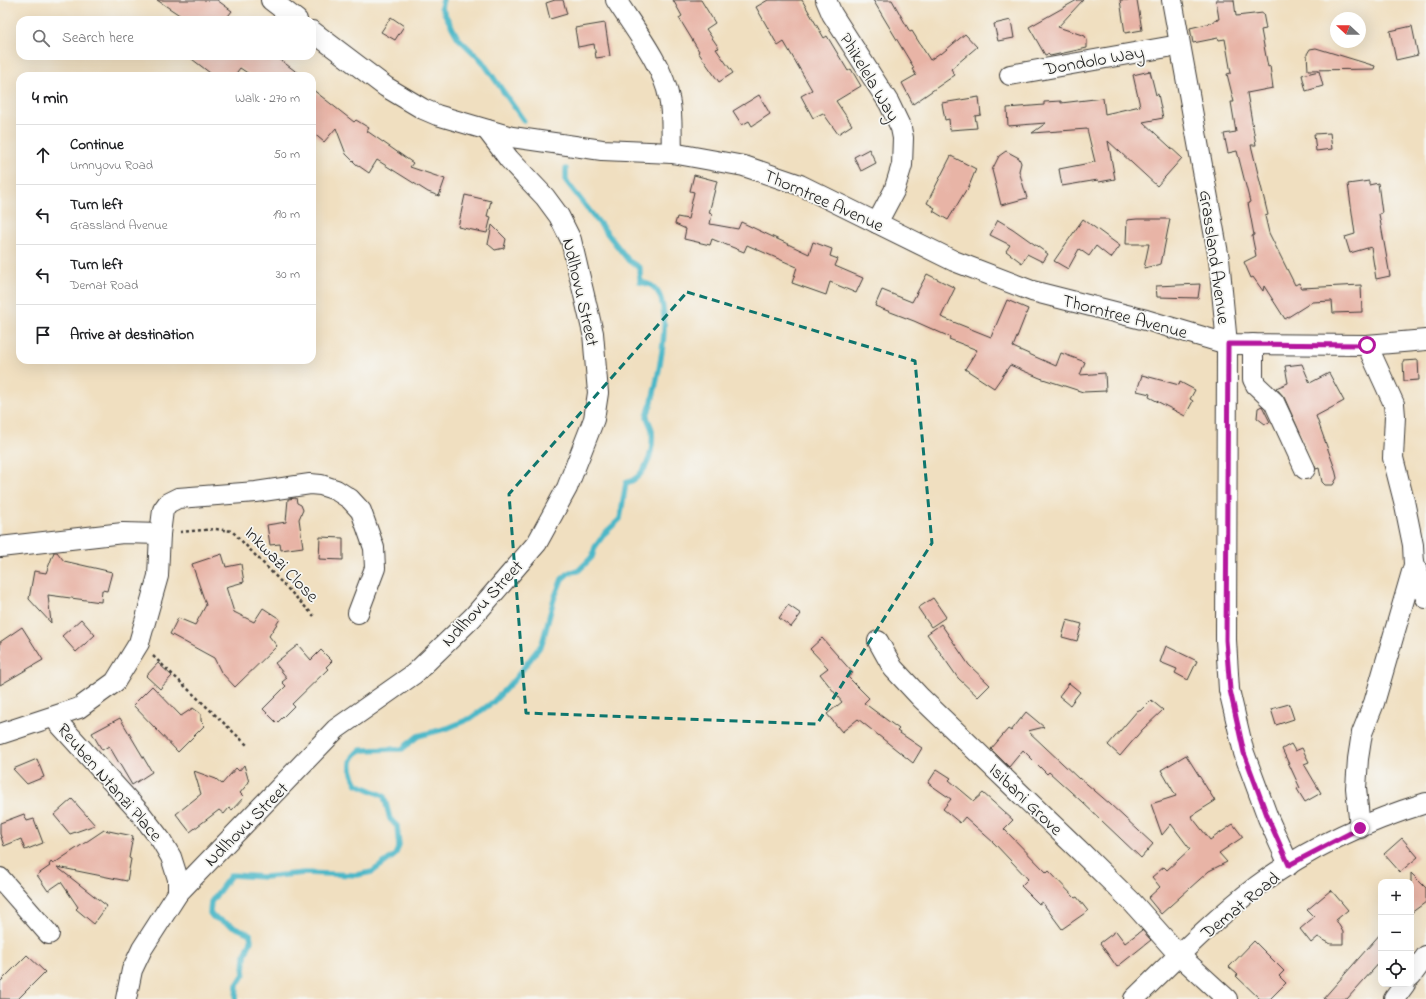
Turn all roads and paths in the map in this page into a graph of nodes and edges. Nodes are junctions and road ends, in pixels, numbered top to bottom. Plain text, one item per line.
1 (616, 0) edge
2 (826, 0) edge
3 (1172, 0) edge
4 (279, 2) edge
5 (293, 16) edge
6 (316, 34) edge
7 (1179, 45) junction
8 (1010, 75) dead end
9 (486, 130) junction
10 (672, 154) junction
11 (877, 223) junction
12 (1426, 340) edge
13 (1228, 344) junction
14 (1253, 344) junction
15 (1367, 345) junction
16 (1305, 469) dead end
17 (160, 534) junction
18 (0, 547) edge
19 (1413, 559) junction
20 (1426, 598) edge
21 (358, 614) dead end
22 (314, 616) dead end
23 (878, 641) dead end
24 (139, 643) junction
25 (53, 717) junction
26 (0, 734) edge
27 (247, 745) dead end
28 (1426, 803) edge
29 (1360, 828) junction
30 (1289, 865) junction
31 (0, 878) edge
32 (178, 893) junction
33 (49, 934) dead end
34 (1179, 954) junction
35 (1426, 956) edge
36 (1414, 972) edge
37 (1403, 987) edge
38 (126, 999) edge
39 (1134, 999) edge
40 (1227, 999) edge
41 (1394, 999) edge

1 - 10 street
2 - 11 street, Phikelela Way
3 - 7 street, Grassland Avenue
4 - 5 street
6 - 9 street, Thorntree Avenue
7 - 8 street, Dondolo Way
7 - 13 street, Grassland Avenue
9 - 10 street, Thorntree Avenue
9 - 32 street, Ndlhovu Street
10 - 11 street, Thorntree Avenue
11 - 13 street, Thorntree Avenue
12 - 15 street, Thorntree Avenue
13 - 14 street, Thorntree Avenue
13 - 30 street, Grassland Avenue
14 - 15 street, Thorntree Avenue
14 - 16 street
15 - 19 street
17 - 18 street
17 - 21 street
17 - 22 path, Inkwazi Close
17 - 24 street
19 - 20 street
19 - 29 street
23 - 34 street, Isibani Grove
24 - 25 street
24 - 27 path
25 - 26 street
25 - 32 street, Reuben Ntanzi Place
28 - 29 street, Demat Road
29 - 30 street, Demat Road
30 - 34 street, Demat Road
31 - 33 street
32 - 38 street, Ndlhovu Street
34 - 39 street, Demat Road
34 - 40 street, Isibani Grove
35 - 36 street
37 - 41 street

